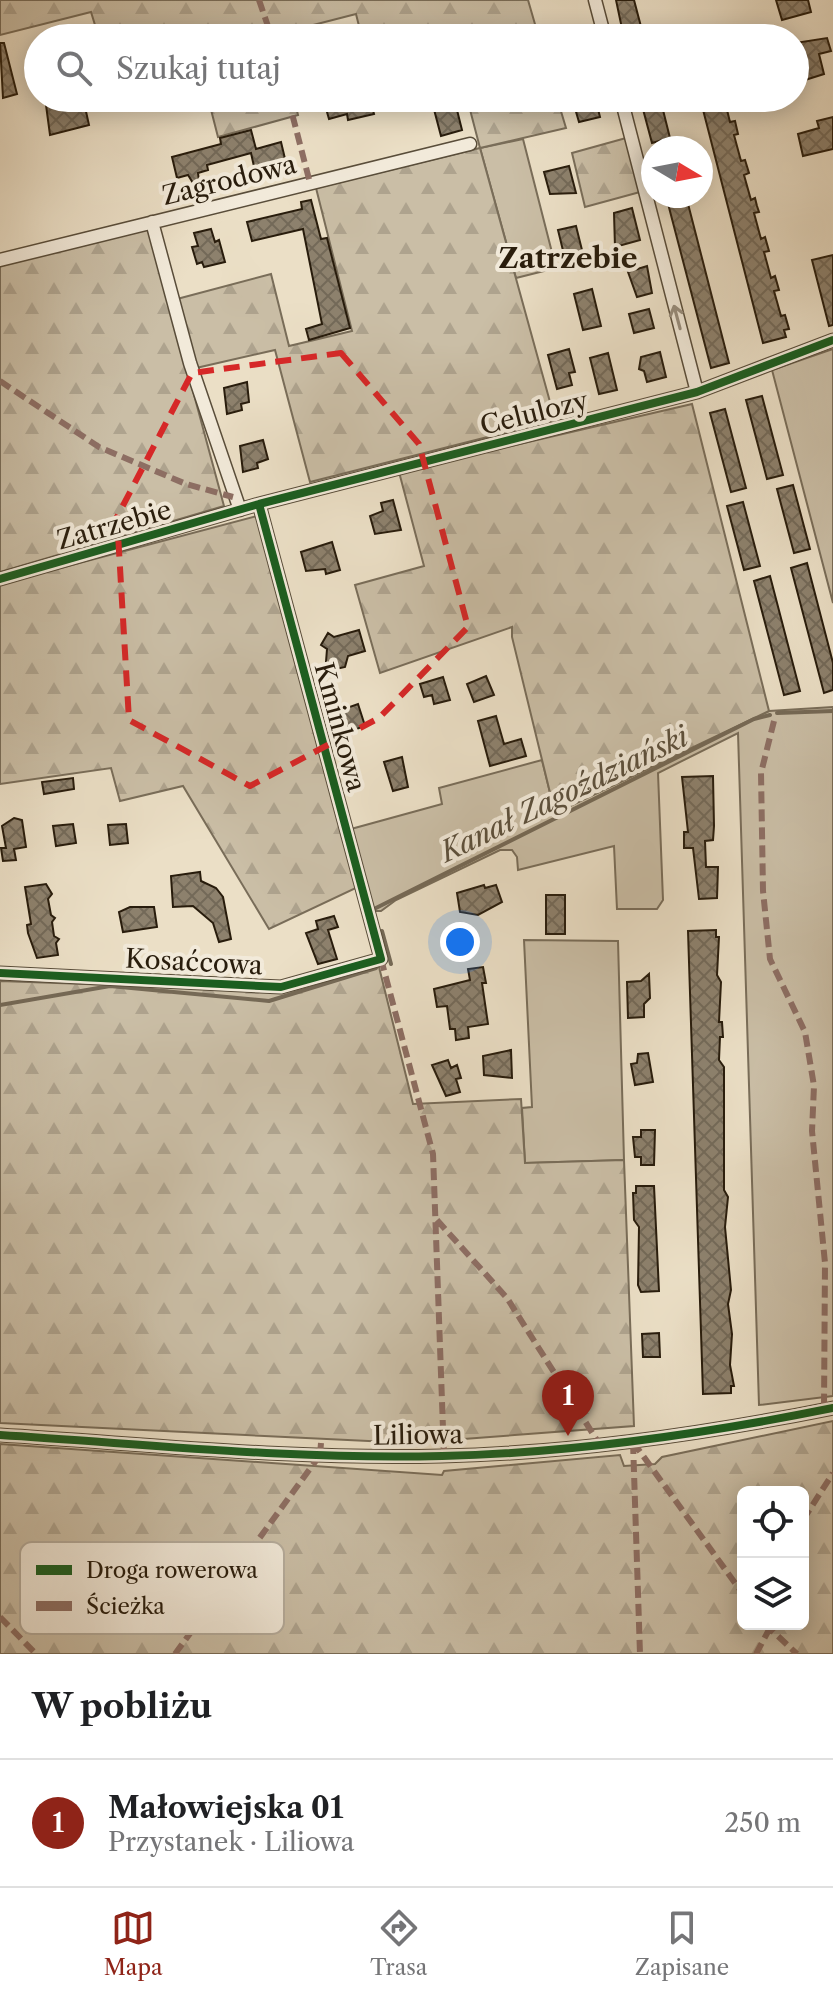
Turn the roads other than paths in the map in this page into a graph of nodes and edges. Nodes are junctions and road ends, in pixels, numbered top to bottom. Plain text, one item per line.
1 (595, 0) edge
2 (601, 24) edge
3 (625, 112) edge
4 (470, 144) dead end
5 (152, 222) junction
6 (0, 260) edge
7 (833, 340) edge
8 (697, 392) junction
9 (259, 504) junction
10 (240, 510) junction
11 (0, 579) edge
12 (381, 959) joint
13 (0, 973) edge
14 (833, 1408) edge
15 (0, 1435) edge

1 - 2 street
8 -> 3 street
4 - 5 street, Zagrodowa
5 - 6 street, Zagrodowa
5 - 10 street
7 - 8 street, Celulozy
8 - 9 street, Celulozy
9 - 10 street, Celulozy
9 - 12 street, Kminkowa
10 - 11 street, Zatrzebie
12 - 13 street, Kosaćcowa
14 - 15 street, Liliowa

